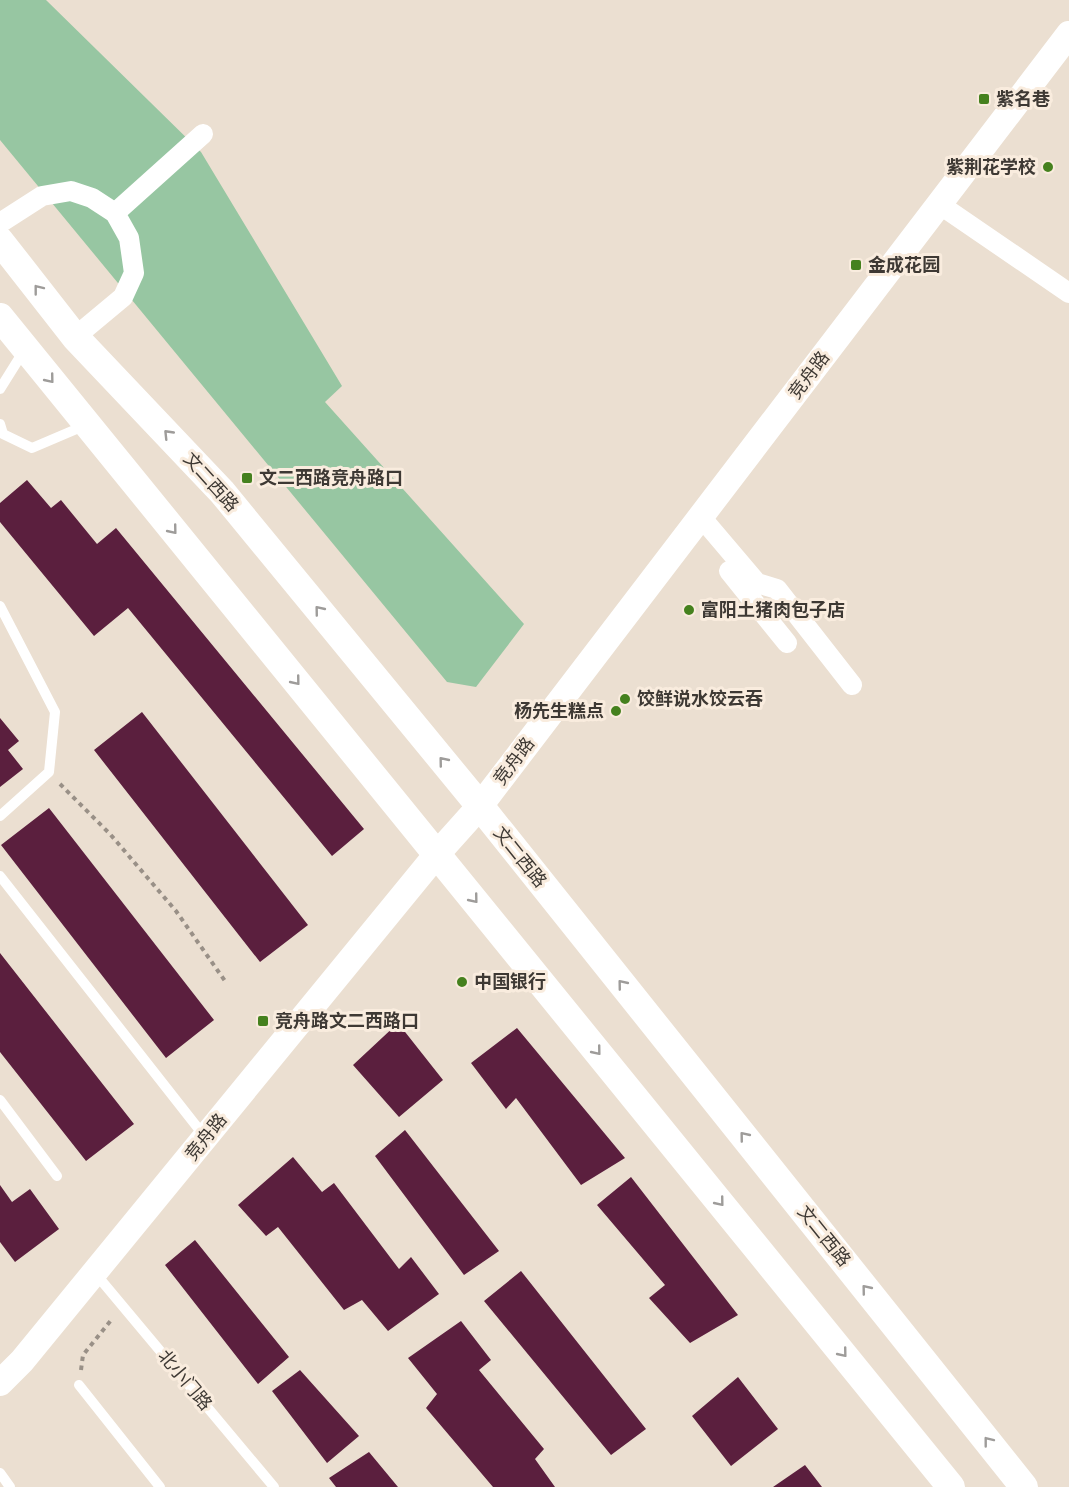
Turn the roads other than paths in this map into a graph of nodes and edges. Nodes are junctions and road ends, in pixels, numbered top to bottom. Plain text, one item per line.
1 (1069, 34) edge
2 (203, 134) dead end
3 (939, 204) junction
4 (115, 213) junction
5 (0, 223) edge
6 (0, 241) edge
7 (1069, 293) edge
8 (0, 317) edge
9 (75, 337) junction
10 (26, 349) junction
11 (0, 389) edge
12 (87, 424) junction
13 (1, 432) edge
14 (697, 521) junction
15 (0, 606) edge
16 (787, 644) dead end
17 (852, 685) dead end
18 (480, 806) junction
19 (0, 816) edge
20 (437, 854) junction
21 (0, 876) edge
22 (0, 1100) edge
23 (205, 1138) junction
24 (57, 1176) dead end
25 (95, 1273) junction
26 (0, 1383) edge
27 (79, 1385) road end
28 (0, 1473) edge
29 (10, 1487) edge
30 (160, 1487) edge
31 (274, 1487) edge
32 (951, 1487) edge
33 (1024, 1487) edge

1 - 3 street, 竞舟路
2 - 4 street
3 - 7 street
3 - 14 street, 竞舟路
4 - 5 street
4 - 9 street
9 -> 6 main road, 文二西路
8 - 10 main road
18 -> 9 main road, 文二西路
10 - 11 lane
10 -> 12 main road
12 - 13 lane
12 -> 20 main road
14 - 16 street
14 - 17 street
14 - 18 street, 竞舟路
15 - 19 lane
18 - 20 street, 竞舟路
33 -> 18 main road, 文二西路
20 - 23 street, 竞舟路
20 -> 32 main road
21 - 23 lane
22 - 24 lane
23 - 25 street, 竞舟路
25 - 26 street, 竞舟路
25 - 31 lane, 北小门路
27 - 30 lane
28 - 29 lane

